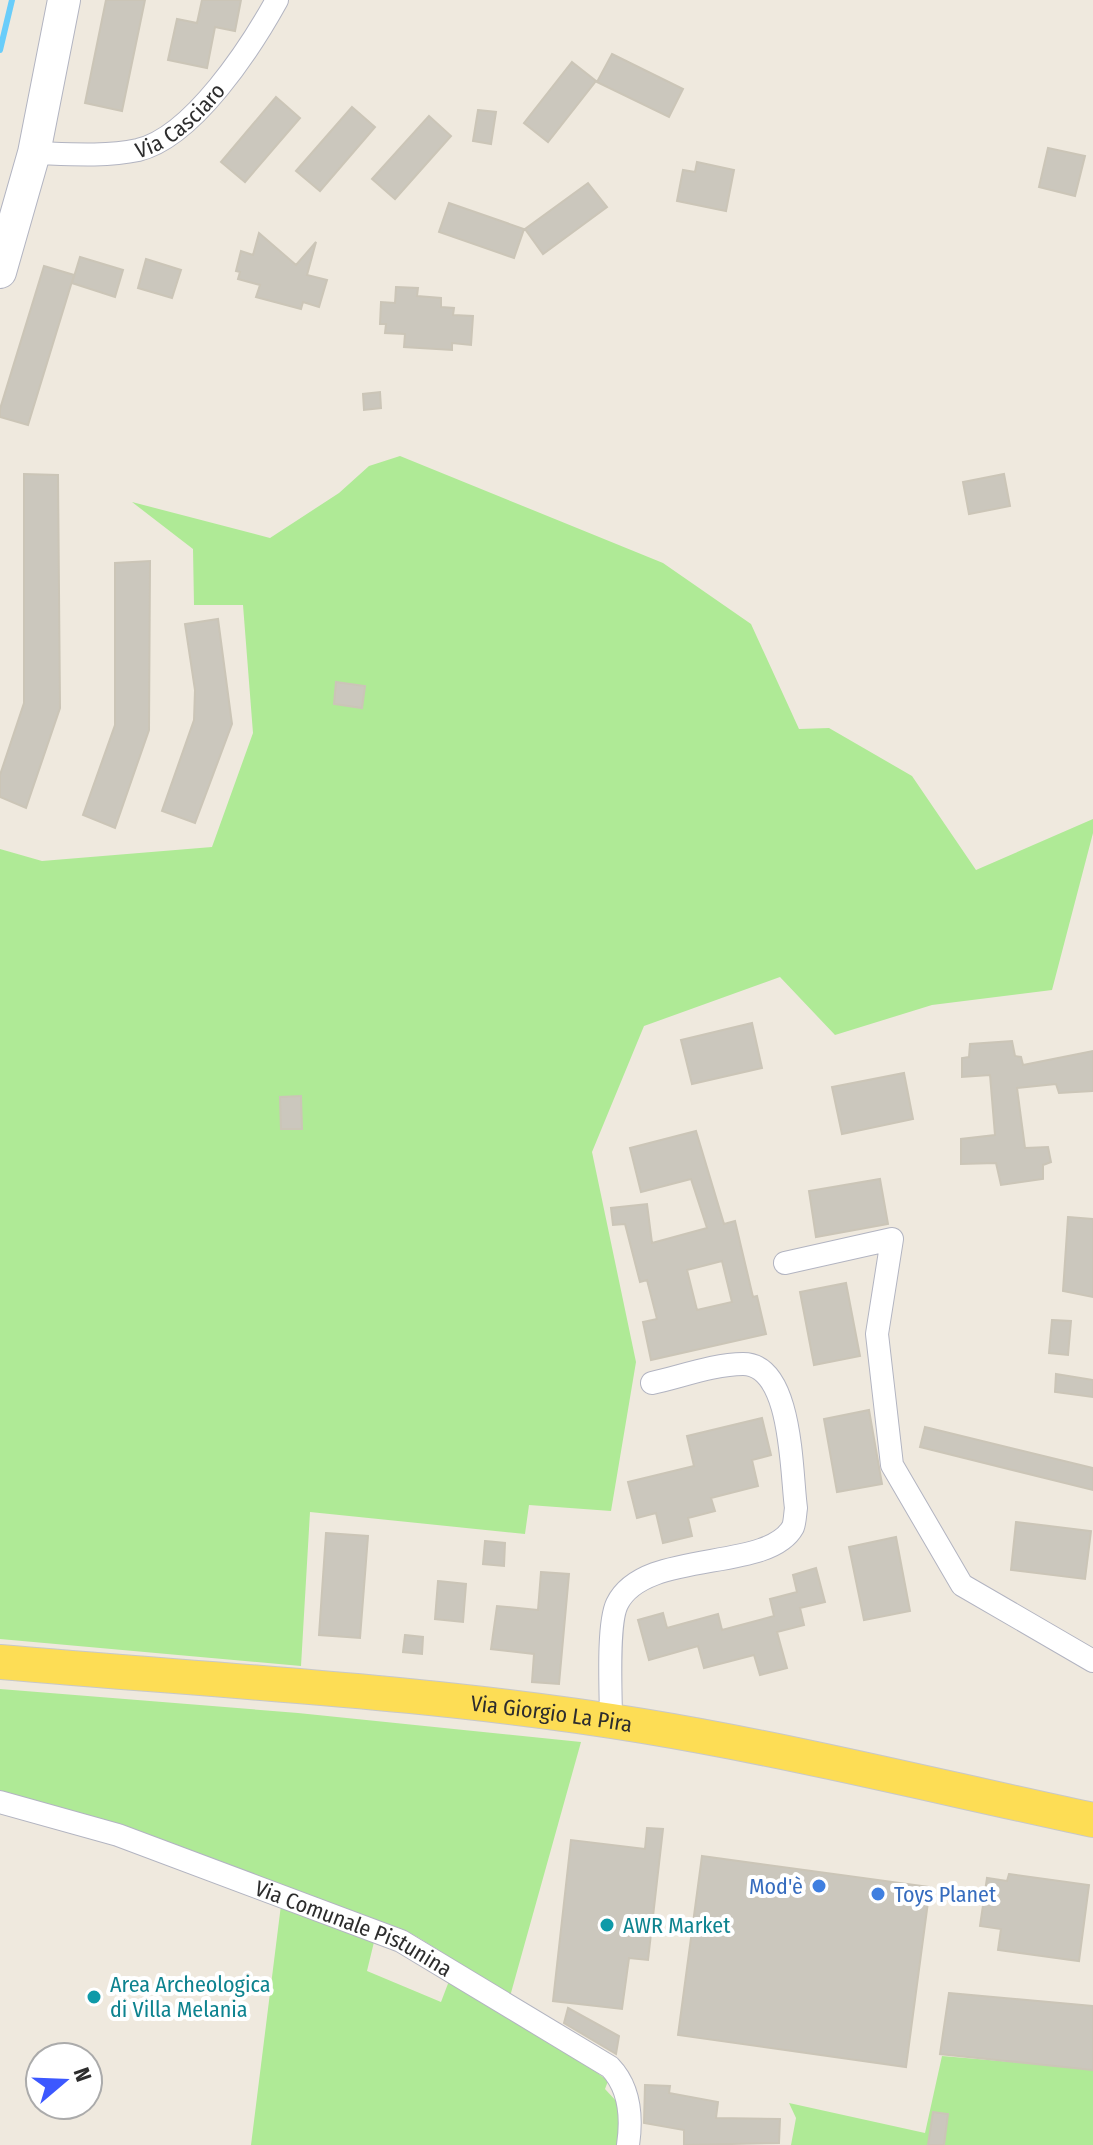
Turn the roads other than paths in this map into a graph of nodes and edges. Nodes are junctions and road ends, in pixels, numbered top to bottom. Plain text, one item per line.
1 (64, 0) edge
2 (277, 0) edge
3 (34, 153) junction
4 (0, 272) edge
5 (785, 1263) dead end
6 (652, 1383) dead end
7 (1093, 1661) edge
8 (0, 1662) edge
9 (611, 1721) junction
10 (0, 1802) edge
11 (1093, 1820) edge
12 (628, 2145) edge

1 - 3 street
2 - 3 street, Via Casciaro
3 - 4 street
5 - 7 street
6 - 9 street
8 - 9 main road, Via Giorgio La Pira
9 - 11 main road, Via Giorgio La Pira
10 - 12 street, Via Comunale Pistunina

